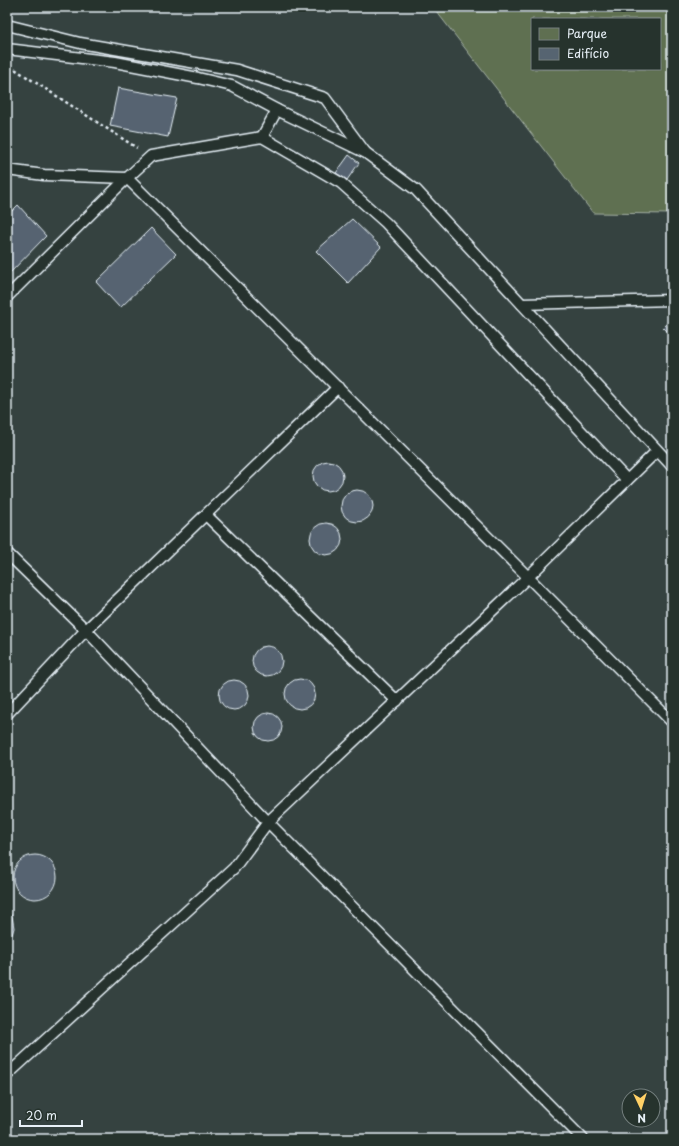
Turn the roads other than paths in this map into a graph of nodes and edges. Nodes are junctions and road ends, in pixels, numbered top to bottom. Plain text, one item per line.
1 (7, 25) edge
2 (7, 49) edge
3 (277, 110) junction
4 (262, 137) junction
5 (366, 153) junction
6 (7, 170) edge
7 (127, 178) junction
8 (7, 297) edge
9 (672, 300) edge
10 (522, 304) junction
11 (338, 388) junction
12 (657, 451) junction
13 (672, 466) edge
14 (627, 480) junction
15 (206, 515) junction
16 (7, 553) edge
17 (528, 577) junction
18 (86, 630) junction
19 (397, 701) junction
20 (7, 714) edge
21 (672, 722) edge
22 (268, 822) junction
23 (8, 1073) edge
24 (583, 1139) edge

1 - 5 lane
2 - 3 lane
3 - 4 lane
3 - 5 lane
4 - 7 lane
4 - 14 lane
5 - 10 lane
6 - 7 lane
7 - 8 lane
7 - 11 lane
9 - 10 lane
10 - 12 lane
11 - 15 lane
11 - 17 lane
12 - 13 lane
12 - 14 lane
14 - 17 lane
15 - 18 lane
15 - 19 lane
16 - 18 lane
17 - 19 lane
17 - 21 lane
18 - 20 lane
18 - 22 lane
19 - 22 lane
22 - 23 lane
22 - 24 lane

